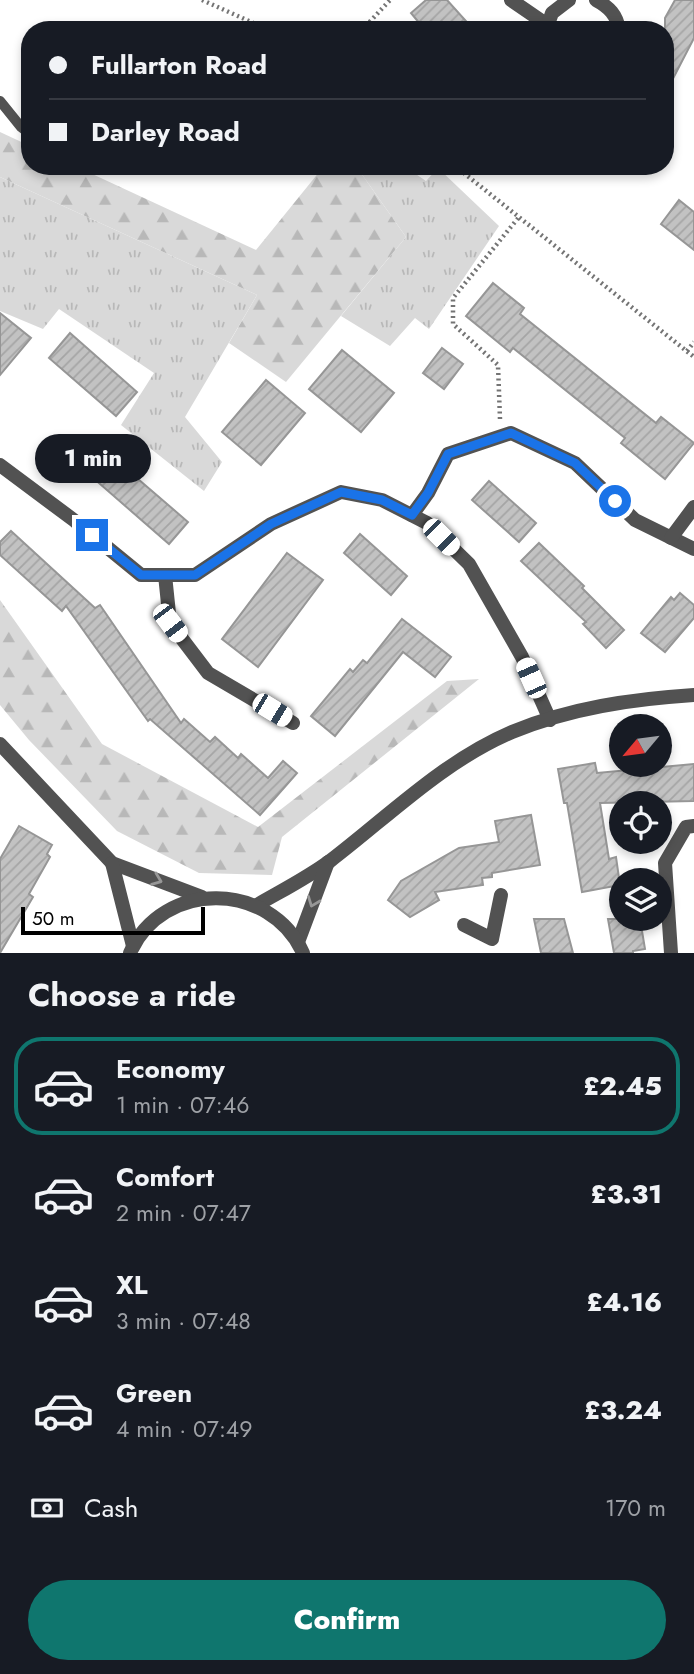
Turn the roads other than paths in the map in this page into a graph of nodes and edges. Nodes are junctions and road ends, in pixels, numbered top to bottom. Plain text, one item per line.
1 (511, 0) edge
2 (569, 0) edge
3 (605, 2) edge
4 (538, 21) edge
5 (549, 21) edge
6 (616, 21) edge
7 (0, 101) edge
8 (21, 127) edge
9 (0, 465) edge
10 (694, 507) edge
11 (412, 515) junction
12 (671, 538) junction
13 (694, 549) edge
14 (165, 575) junction
15 (694, 695) edge
16 (550, 720) junction
17 (293, 723) dead end
18 (0, 744) edge
19 (694, 826) edge
20 (328, 862) junction
21 (112, 863) junction
22 (501, 895) dead end
23 (202, 897) junction
24 (257, 905) junction
25 (464, 925) dead end
26 (492, 939) junction
27 (301, 948) edge
28 (131, 949) edge
29 (499, 953) edge
30 (671, 953) edge

1 - 4 street
2 - 5 street
3 - 6 street
7 - 8 lane
9 - 14 street
10 - 12 street
11 - 12 street
11 - 14 street
11 - 16 street
12 - 13 street
14 - 17 street
15 - 16 street
16 - 20 street
18 - 21 street
19 - 30 street
20 - 24 street
20 -> 27 street
21 -> 23 street
21 - 28 street
22 - 26 street
23 - 24 street
23 - 28 street
24 - 27 street
25 - 26 street
26 - 29 street

